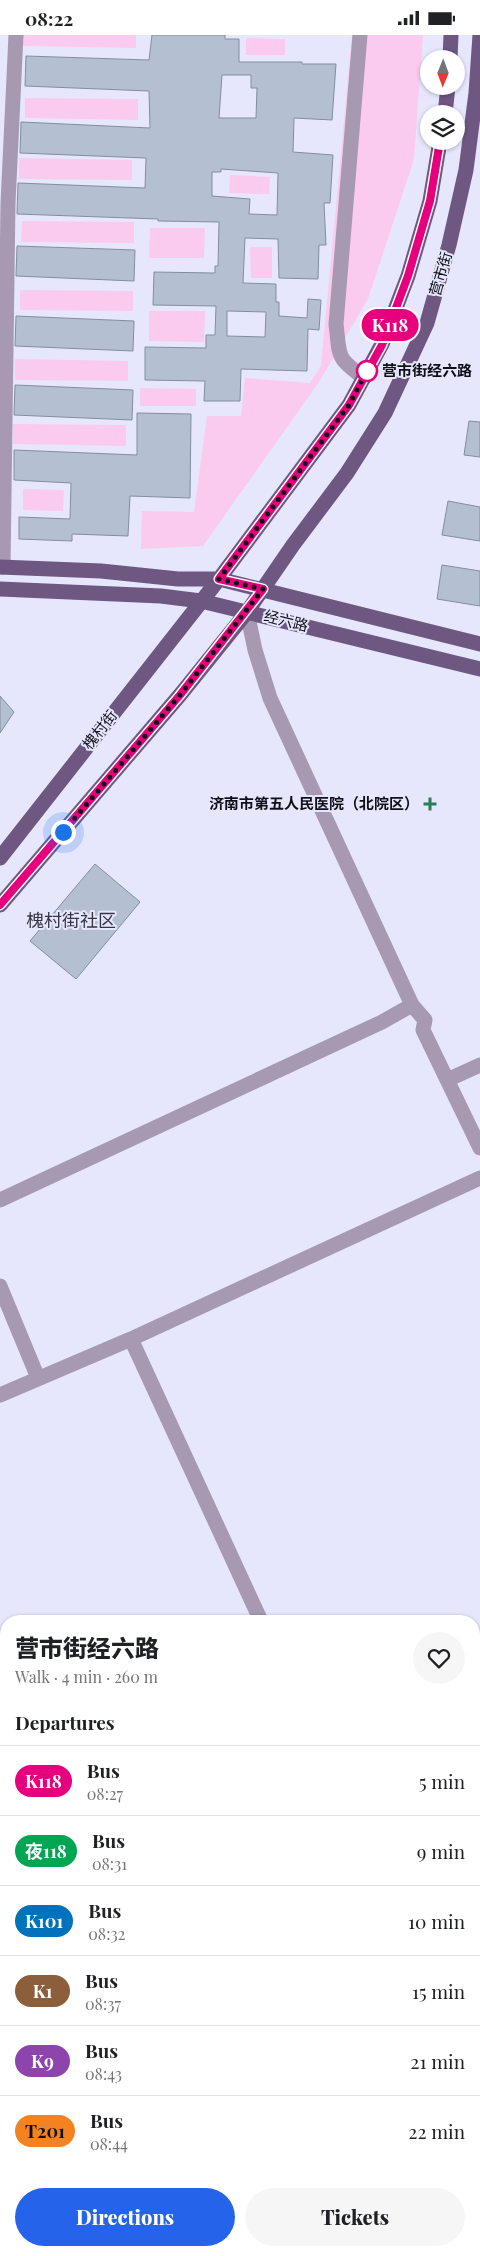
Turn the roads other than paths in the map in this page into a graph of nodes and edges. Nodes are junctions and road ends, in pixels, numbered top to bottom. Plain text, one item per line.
1 (16, 35) edge
2 (360, 35) edge
3 (451, 35) edge
4 (480, 35) edge
5 (450, 50) edge
6 (438, 150) edge
7 (364, 378) junction
8 (1, 567) edge
9 (219, 579) junction
10 (0, 589) edge
11 (263, 589) junction
12 (201, 601) junction
13 (247, 612) junction
14 (480, 644) edge
15 (480, 669) edge
16 (0, 858) edge
17 (0, 905) edge
18 (412, 1005) junction
19 (480, 1065) edge
20 (447, 1080) junction
21 (480, 1148) edge
22 (480, 1178) edge
23 (0, 1200) edge
24 (0, 1286) edge
25 (131, 1339) junction
26 (38, 1378) junction
27 (0, 1395) edge
28 (258, 1615) edge

1 - 8 street
2 - 7 street
3 - 5 main road
4 - 11 main road, 营市街
6 - 7 main road, 营市街
7 - 9 main road, 营市街
8 - 9 main road, 经六路
9 - 11 main road, 经六路
9 - 12 main road, 营市街
10 - 12 main road, 经六路
11 - 13 main road, 营市街
11 - 14 main road, 经六路
12 - 13 main road, 经六路
12 - 16 main road, 槐村街
13 - 15 main road, 经六路
13 - 17 main road
13 - 18 street
18 - 20 street
18 - 23 street
19 - 20 street
20 - 21 street
22 - 25 street
24 - 26 street
25 - 26 street
25 - 28 street
26 - 27 street

